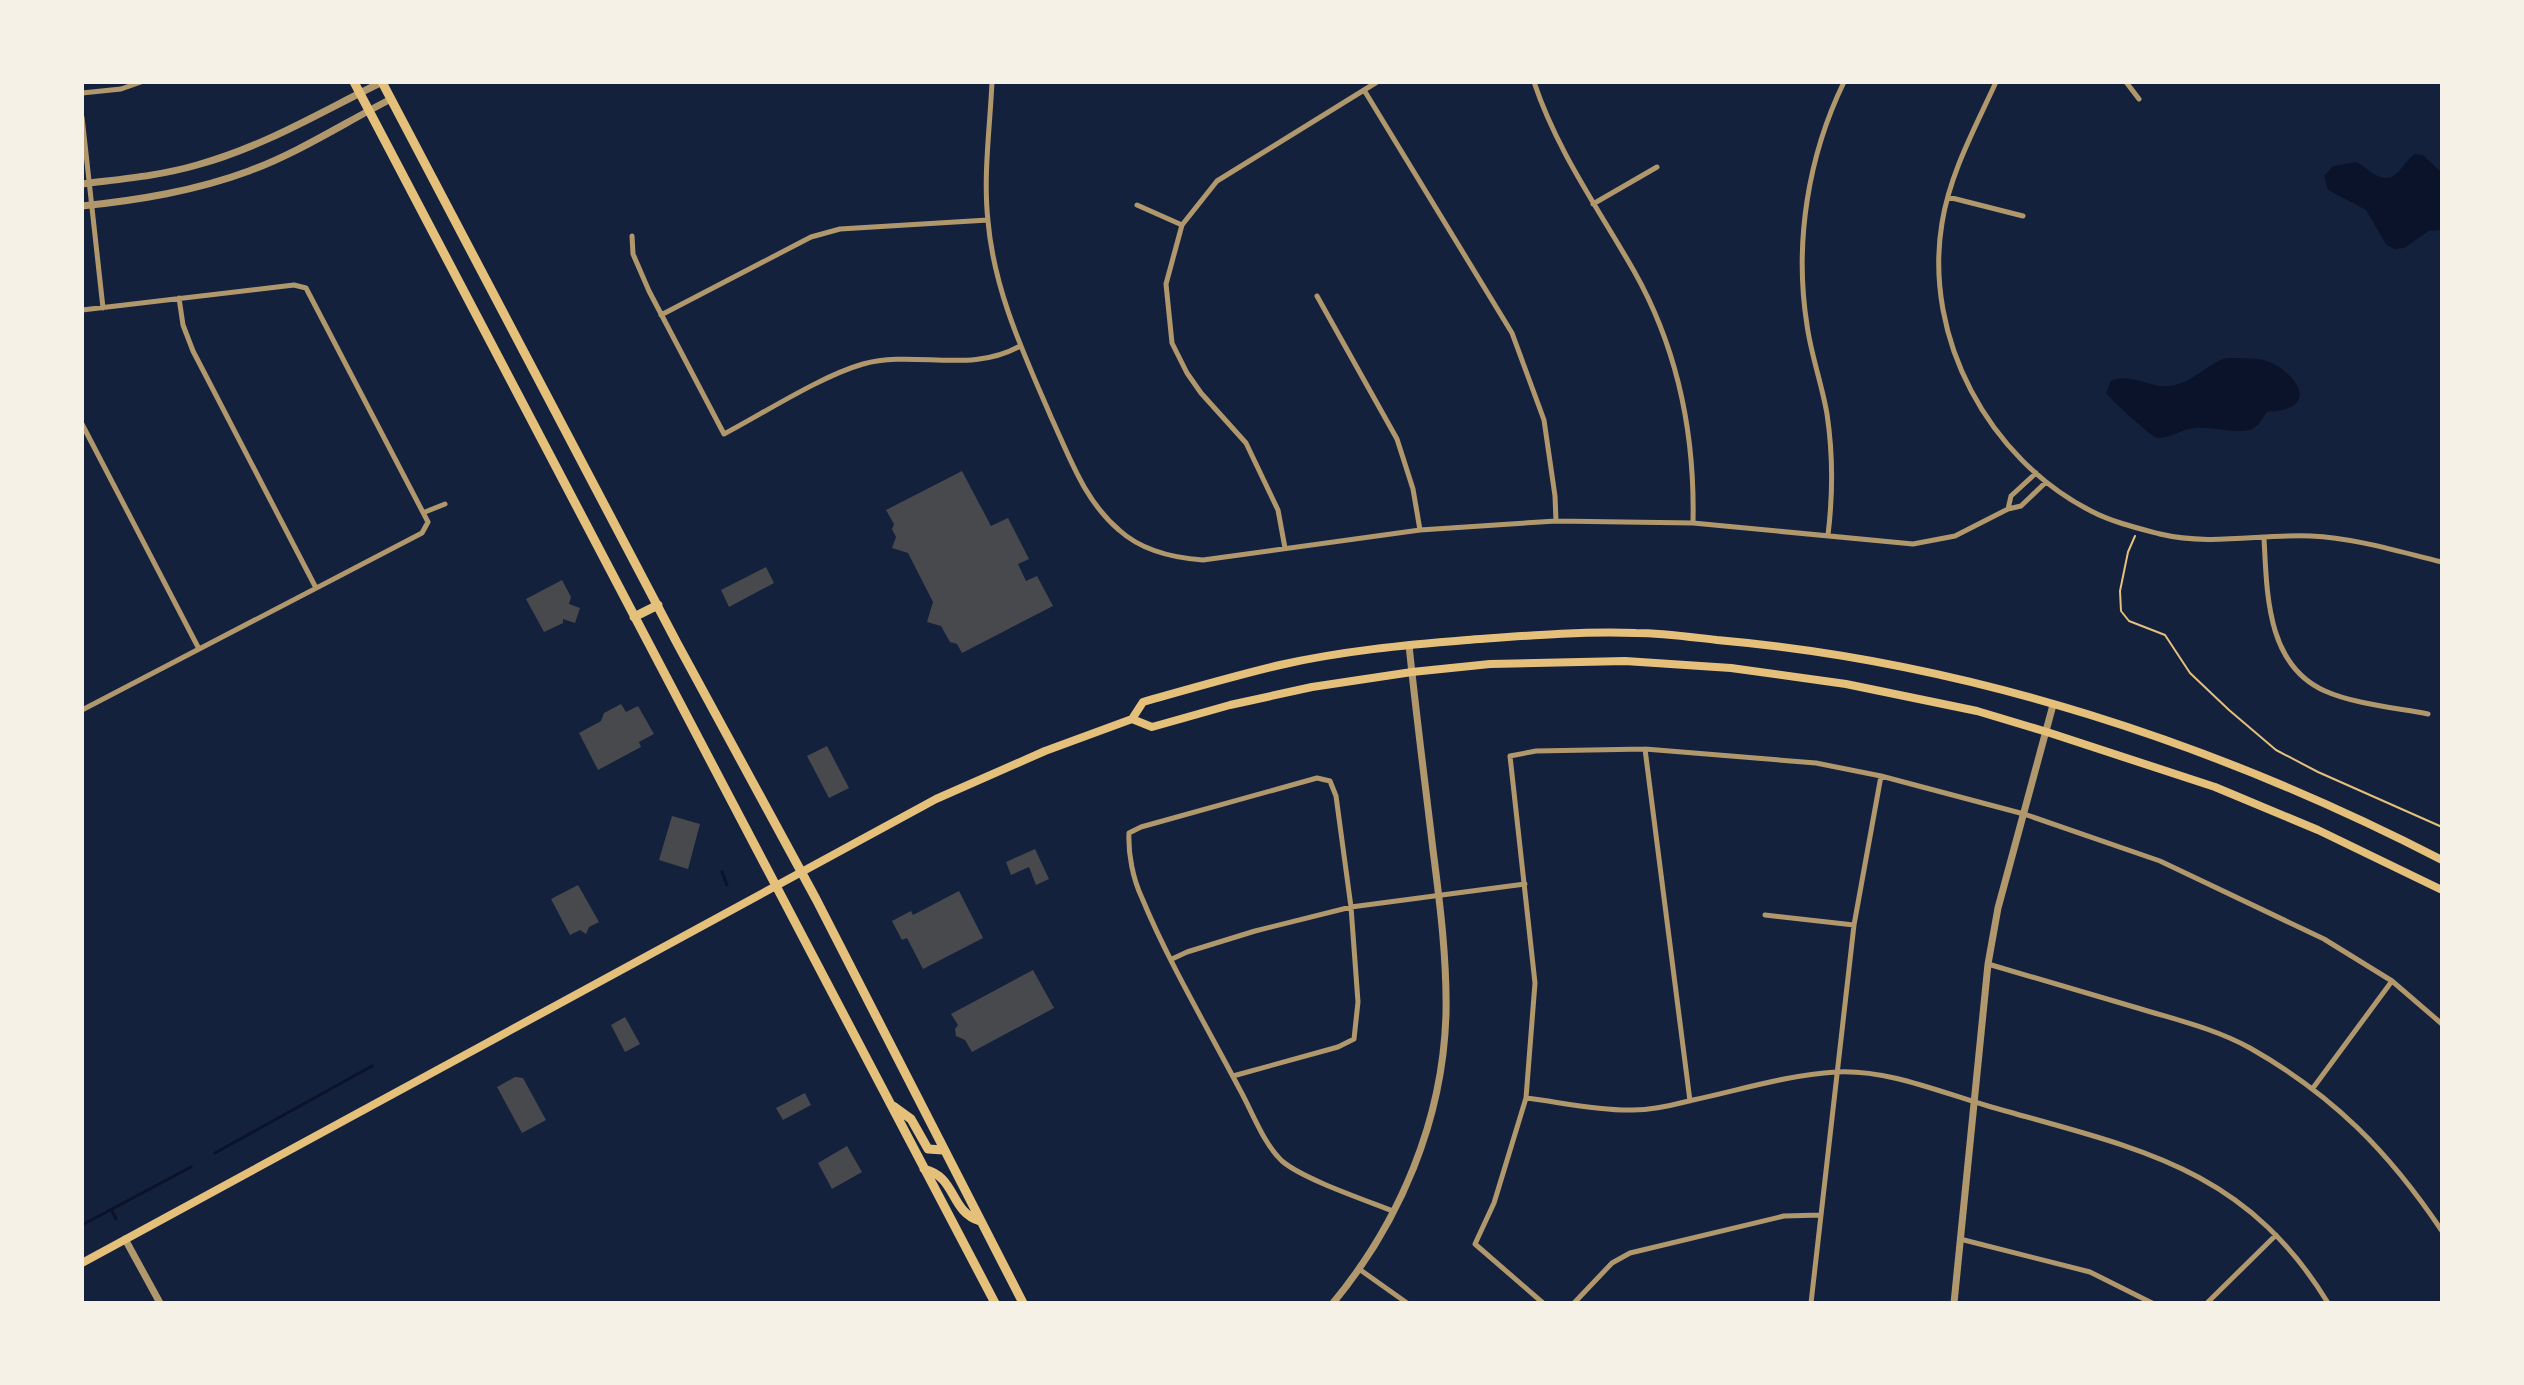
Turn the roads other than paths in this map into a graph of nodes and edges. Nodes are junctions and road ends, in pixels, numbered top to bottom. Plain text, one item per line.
1 (141, 82) edge
2 (354, 82) edge
3 (382, 82) edge
4 (992, 82) edge
5 (1377, 82) edge
6 (1534, 82) edge
7 (1844, 82) edge
8 (1996, 82) edge
9 (2126, 82) edge
10 (1364, 89) junction
11 (82, 93) edge
12 (360, 93) junction
13 (391, 99) junction
14 (2139, 99) dead end
15 (368, 110) junction
16 (82, 117) edge
17 (1657, 167) dead end
18 (86, 183) edge
19 (1948, 197) junction
20 (1593, 204) junction
21 (1137, 205) dead end
22 (86, 206) edge
23 (2023, 216) dead end
24 (988, 220) junction
25 (1182, 225) junction
26 (632, 236) dead end
27 (1317, 296) dead end
28 (179, 298) junction
29 (103, 308) junction
30 (82, 310) edge
31 (661, 315) junction
32 (1020, 346) junction
33 (82, 424) edge
34 (2036, 473) junction
35 (2046, 482) junction
36 (445, 504) dead end
37 (2008, 509) junction
38 (425, 512) junction
39 (1556, 521) junction
40 (1693, 523) junction
41 (1420, 530) junction
42 (1828, 535) junction
43 (2264, 538) junction
44 (1285, 548) junction
45 (2442, 562) edge
46 (316, 588) junction
47 (658, 605) junction
48 (634, 617) junction
49 (1409, 645) junction
50 (199, 649) junction
51 (1412, 672) junction
52 (2053, 705) junction
53 (82, 710) edge
54 (2428, 714) dead end
55 (1132, 719) junction
56 (2047, 732) junction
57 (1645, 749) junction
58 (1881, 776) junction
59 (2024, 814) junction
60 (2442, 860) edge
61 (801, 872) junction
62 (1525, 884) junction
63 (775, 886) junction
64 (2442, 890) edge
65 (1438, 895) junction
66 (1351, 907) junction
67 (1765, 915) dead end
68 (1854, 925) junction
69 (1172, 959) junction
70 (1988, 964) junction
71 (2392, 981) junction
72 (2442, 1024) edge
73 (1836, 1072) junction
74 (1233, 1076) junction
75 (2313, 1088) junction
76 (1526, 1098) junction
77 (1690, 1101) junction
78 (1973, 1102) junction
79 (891, 1104) junction
80 (943, 1150) junction
81 (924, 1169) junction
82 (1395, 1212) junction
83 (1821, 1215) junction
84 (980, 1221) junction
85 (2442, 1231) edge
86 (2276, 1235) junction
87 (125, 1239) junction
88 (1960, 1239) junction
89 (82, 1263) edge
90 (1359, 1269) junction
91 (160, 1303) edge
92 (995, 1303) edge
93 (1023, 1303) edge
94 (1333, 1303) edge
95 (1407, 1303) edge
96 (1543, 1303) edge
97 (1574, 1303) edge
98 (1811, 1303) edge
99 (1954, 1303) edge
100 (2152, 1303) edge
101 (2207, 1303) edge
102 (2328, 1303) edge

1 - 11 street
2 - 12 main road
3 - 12 street
3 - 13 main road
4 - 24 street
5 - 10 street
6 - 20 street
7 - 42 street
8 - 19 street
9 - 14 street
10 - 25 street
10 - 39 street
12 - 15 main road
12 - 18 street
13 - 15 street
13 - 47 main road
15 - 22 street
15 - 48 main road
16 - 18 street
17 - 20 street
18 - 22 street
19 - 23 street
19 - 34 street
20 - 40 street
21 - 25 street
22 - 29 street
24 - 31 street
24 - 32 street
25 - 44 street
26 - 31 street
27 - 41 street
28 - 29 street
28 - 38 street
28 - 46 street
29 - 30 street
31 - 32 street
32 - 44 street
33 - 50 street
34 - 35 street
34 - 37 street
35 - 37 street
35 - 43 street
36 - 38 street
37 - 42 street
38 - 46 street
39 - 40 street
39 - 41 street
40 - 42 street
41 - 44 street
43 - 45 street
43 - 54 street
46 - 50 street
47 - 48 main road
47 - 61 main road
48 - 63 main road
49 - 51 street
49 - 52 main road
49 - 55 main road
50 - 53 street
51 - 55 main road
51 - 56 main road
51 - 65 street
52 - 56 street
52 - 60 main road
55 - 61 main road
56 - 59 street
56 - 64 main road
57 - 58 street
57 - 62 street
57 - 77 street
58 - 59 street
58 - 68 street
59 - 70 street
59 - 71 street
61 - 63 main road
61 - 80 main road
62 - 65 street
62 - 76 street
63 - 79 main road
63 - 87 main road
65 - 66 street
65 - 82 street
66 - 69 street
66 - 69 street
66 - 74 street
67 - 68 street
68 - 73 street
69 - 74 street
70 - 75 street
70 - 78 street
71 - 72 street
71 - 75 street
73 - 77 street
73 - 78 street
73 - 83 street
74 - 82 street
75 - 85 street
76 - 77 street
76 - 96 street
78 - 86 street
78 - 88 street
79 - 80 main road
79 - 81 main road
80 - 84 main road
81 - 84 main road
81 - 92 main road
82 - 90 street
83 - 97 street
83 - 98 street
84 - 93 main road
86 - 101 street
86 - 102 street
87 - 89 main road
87 - 91 street
88 - 99 street
88 - 100 street
90 - 94 street
90 - 95 street

